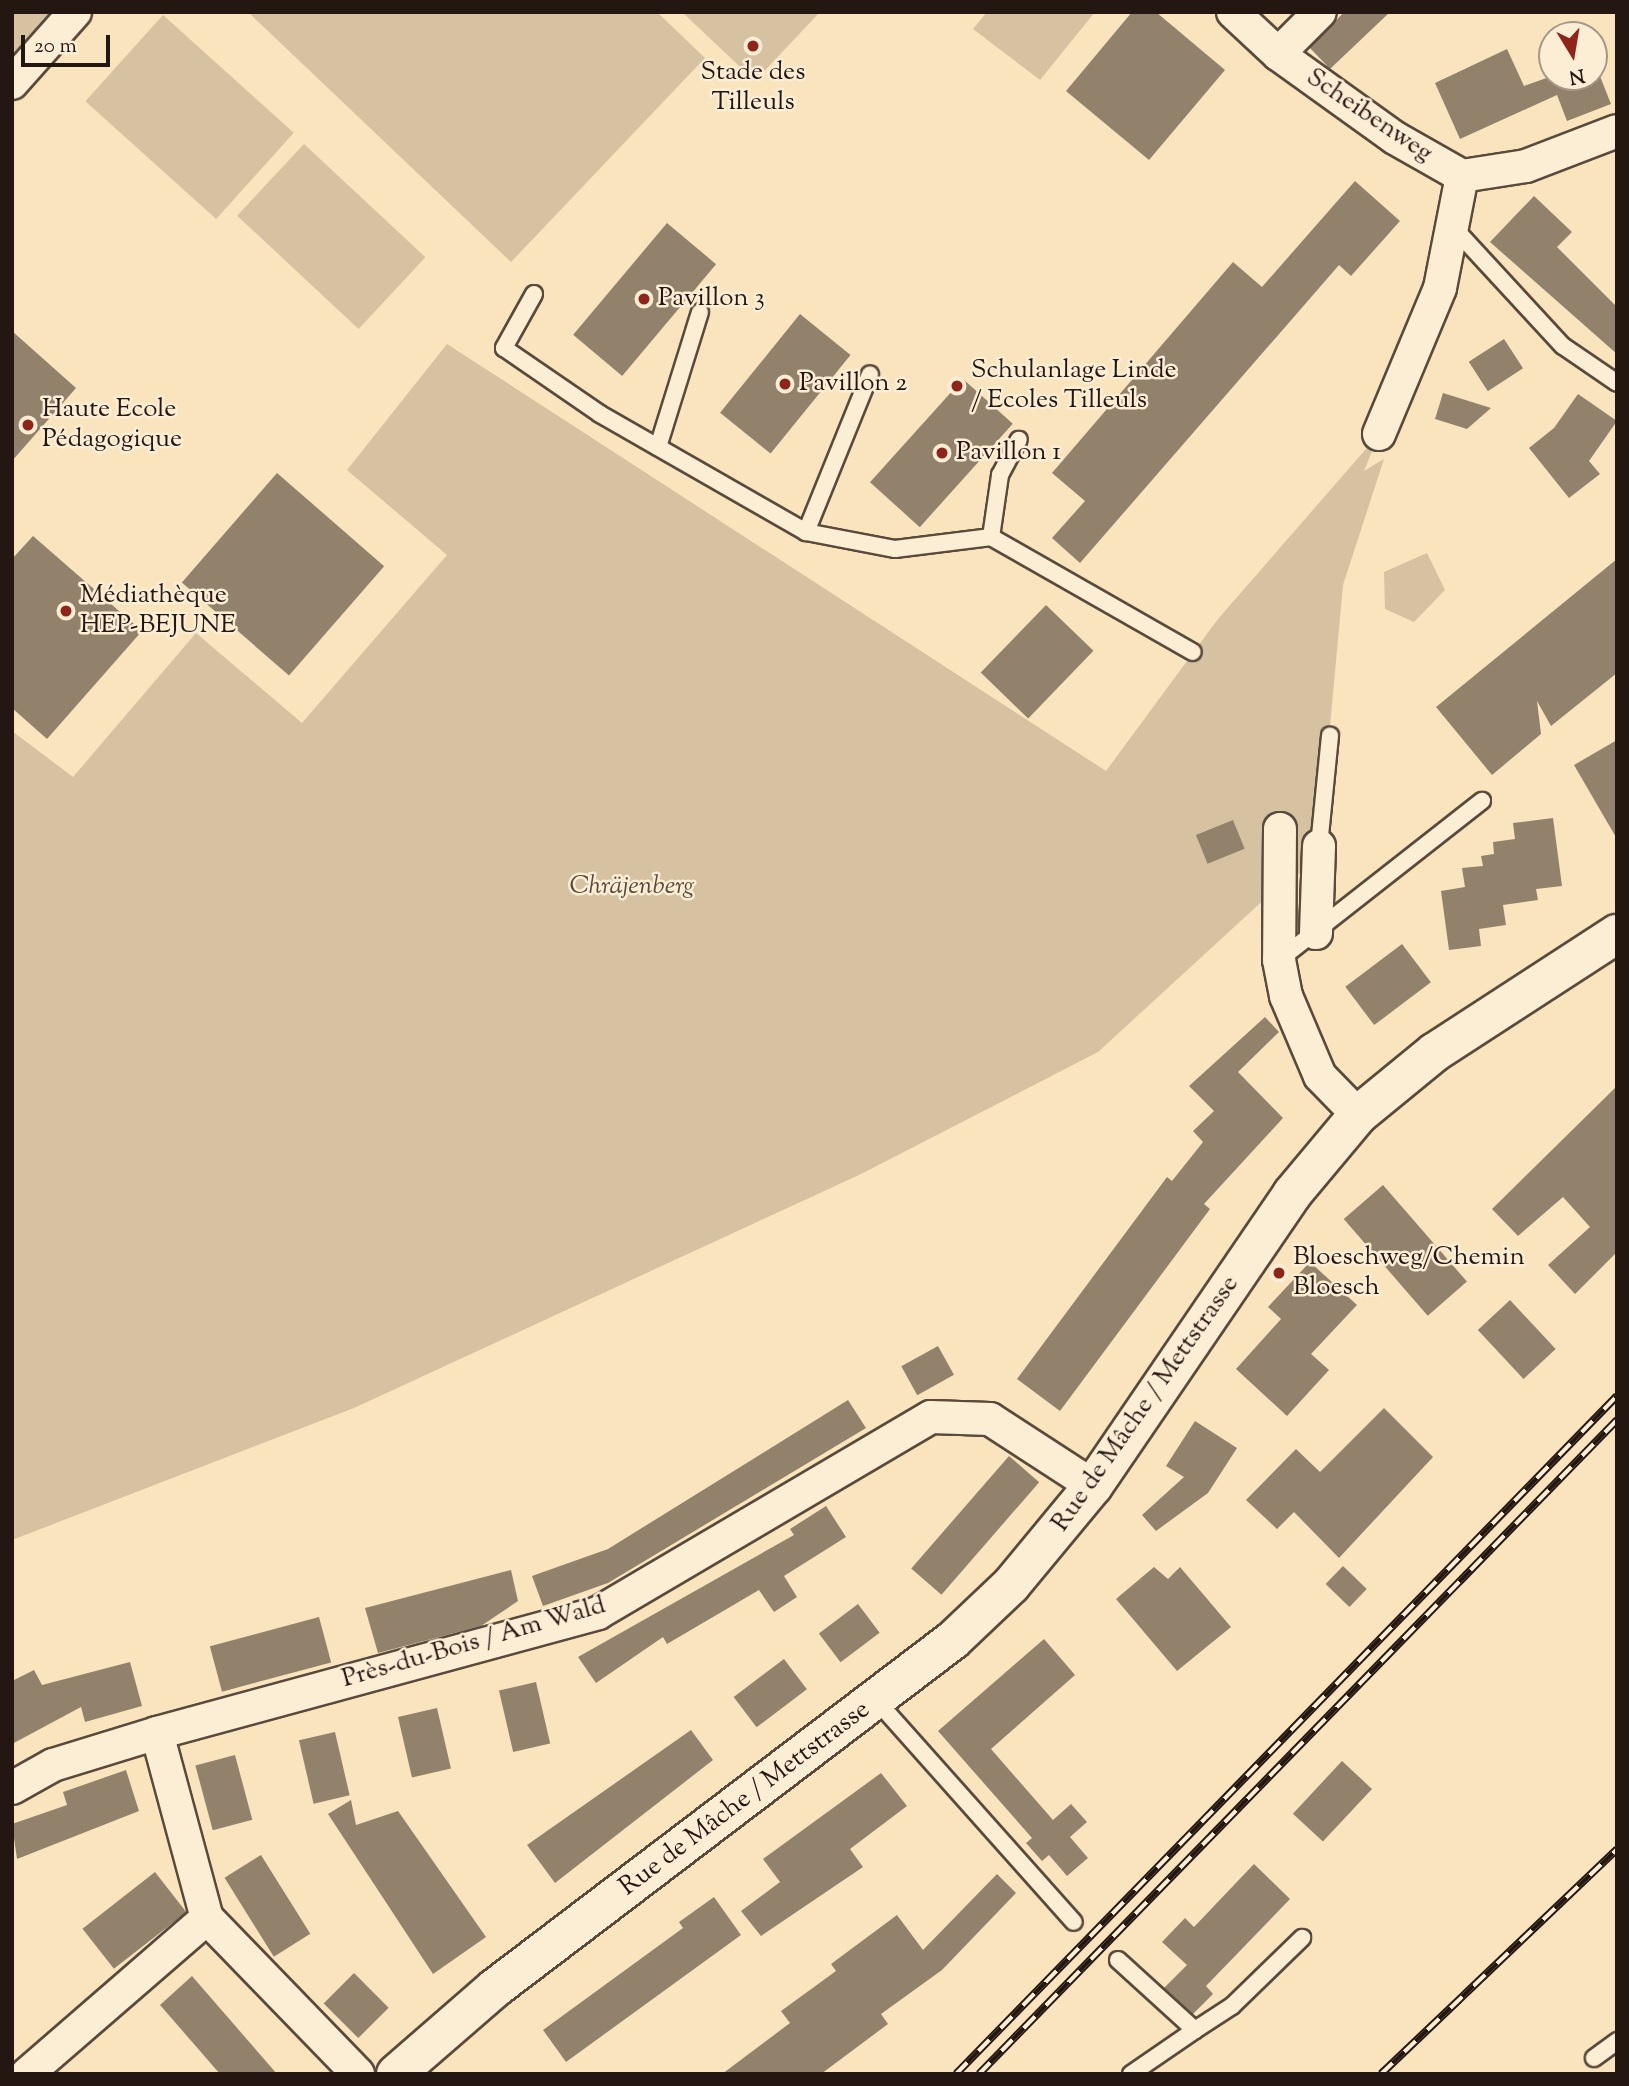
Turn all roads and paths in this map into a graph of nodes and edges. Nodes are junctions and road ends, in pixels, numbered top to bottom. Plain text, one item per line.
1 (75, 12) edge
2 (1233, 12) edge
3 (1320, 12) edge
4 (1278, 54) junction
5 (12, 83) edge
6 (1617, 131) edge
7 (1462, 176) junction
8 (1453, 227) junction
9 (534, 294) dead end
10 (700, 312) dead end
11 (870, 374) dead end
12 (1617, 383) edge
13 (1379, 434) dead end
14 (1019, 440) dead end
15 (658, 447) junction
16 (806, 532) junction
17 (991, 537) junction
18 (1193, 652) dead end
19 (1330, 736) dead end
20 (1482, 801) dead end
21 (1280, 829) dead end
22 (1319, 846) joint
23 (1426, 858) dead end
24 (1316, 933) junction
25 (1612, 943) edge
26 (1279, 960) junction
27 (1357, 1115) junction
28 (1093, 1486) junction
29 (876, 1700) junction
30 (157, 1733) junction
31 (12, 1788) edge
32 (207, 1918) junction
33 (1074, 1922) dead end
34 (1302, 1938) dead end
35 (1118, 1960) dead end
36 (1195, 2030) junction
37 (1617, 2041) edge
38 (1594, 2058) dead end
39 (27, 2074) edge
40 (358, 2074) edge
41 (396, 2074) edge
42 (1131, 2074) edge

1 - 5 street
2 - 4 street, Scheibenweg
3 - 4 street
4 - 7 street, Scheibenweg
6 - 7 street
7 - 8 street
8 - 12 lane
8 - 13 street
9 - 15 lane
10 - 15 lane
11 - 16 lane
14 - 17 lane
15 - 16 lane
16 - 17 lane
17 - 18 lane
19 - 22 lane
20 - 24 lane
21 - 26 street
22 - 24 street
23 - 24 lane
24 - 26 lane
25 - 27 main road, Rue de Mâche / Mettstrasse
26 - 27 street
27 - 28 main road, Rue de Mâche / Mettstrasse
28 - 29 main road, Rue de Mâche / Mettstrasse
28 - 30 street, Près-du-Bois / Am Wald
29 - 33 lane
29 - 41 main road, Rue de Mâche / Mettstrasse
30 - 31 street, Près-du-Bois / Am Wald
30 - 32 street
32 - 39 street
32 - 40 street
34 - 36 lane
35 - 36 lane
36 - 42 lane
37 - 38 lane

